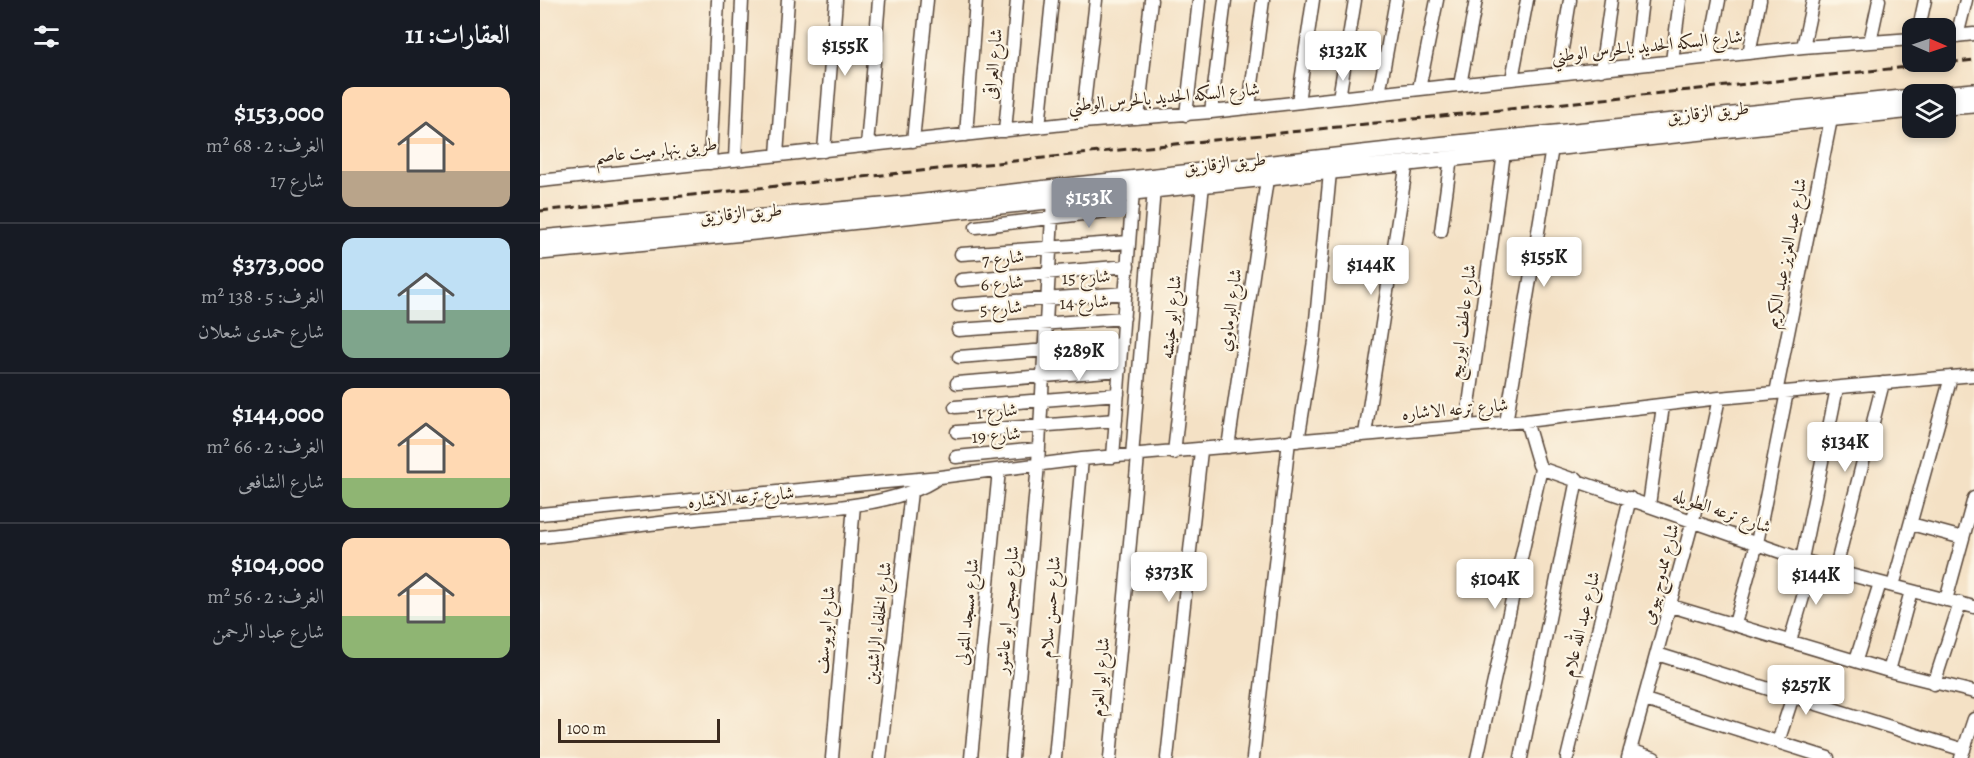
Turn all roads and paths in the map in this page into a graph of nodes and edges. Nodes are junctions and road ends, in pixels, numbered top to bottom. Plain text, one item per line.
1 (718, 0) edge
2 (742, 0) edge
3 (788, 0) edge
4 (836, 0) edge
5 (879, 0) edge
6 (927, 0) edge
7 (976, 0) edge
8 (1017, 0) edge
9 (1052, 0) edge
10 (1096, 0) edge
11 (1151, 0) edge
12 (1199, 0) edge
13 (1224, 0) edge
14 (1263, 0) edge
15 (1313, 0) edge
16 (1355, 0) edge
17 (1396, 0) edge
18 (1437, 0) edge
19 (1476, 0) edge
20 (1527, 0) edge
21 (1570, 0) edge
22 (1611, 0) edge
23 (1642, 0) edge
24 (1680, 0) edge
25 (1719, 0) edge
26 (1760, 0) edge
27 (1813, 0) edge
28 (1879, 0) edge
29 (1925, 0) edge
30 (1966, 0) edge
31 (1921, 18) edge
32 (1956, 25) edge
33 (1974, 34) edge
34 (1956, 36) edge
35 (1902, 40) edge
36 (1870, 42) junction
37 (1803, 48) junction
38 (1749, 53) junction
39 (1708, 57) junction
40 (1672, 61) junction
41 (1634, 66) junction
42 (1601, 69) junction
43 (1558, 74) junction
44 (1512, 79) junction
45 (1460, 85) junction
46 (1419, 89) junction
47 (1974, 91) edge
48 (1956, 93) edge
49 (1379, 94) junction
50 (1339, 98) junction
51 (1902, 99) edge
52 (1298, 102) junction
53 (1974, 105) edge
54 (1956, 106) edge
55 (1249, 107) junction
56 (1902, 111) edge
57 (1211, 112) junction
58 (1186, 115) junction
59 (1138, 118) junction
60 (1831, 119) junction
61 (1754, 120) junction
62 (1082, 122) junction
63 (1039, 127) junction
64 (1005, 131) junction
65 (966, 135) junction
66 (913, 141) junction
67 (867, 146) junction
68 (1552, 148) junction
69 (825, 151) junction
70 (1504, 153) junction
71 (777, 154) junction
72 (1451, 158) junction
73 (735, 160) junction
74 (1407, 162) junction
75 (710, 163) junction
76 (1330, 172) junction
77 (1267, 179) junction
78 (540, 181) edge
79 (1159, 184) junction
80 (1203, 185) junction
81 (1133, 191) junction
82 (1053, 199) junction
83 (1132, 208) junction
84 (1052, 217) junction
85 (976, 227) dead end
86 (1441, 231) dead end
87 (540, 238) edge
88 (1129, 242) junction
89 (1051, 246) junction
90 (540, 252) edge
91 (961, 254) dead end
92 (1128, 266) junction
93 (1049, 271) junction
94 (961, 280) dead end
95 (1126, 293) junction
96 (1048, 297) junction
97 (959, 305) dead end
98 (1124, 318) junction
99 (1046, 322) junction
100 (958, 330) dead end
101 (1122, 344) junction
102 (1045, 349) junction
103 (959, 357) dead end
104 (1120, 370) junction
105 (1043, 375) junction
106 (1974, 375) edge
107 (1951, 377) junction
108 (957, 383) dead end
109 (1883, 383) junction
110 (1837, 388) junction
111 (1782, 393) junction
112 (1118, 394) junction
113 (1719, 398) junction
114 (1042, 400) junction
115 (1663, 406) junction
116 (955, 407) dead end
117 (1116, 420) junction
118 (1526, 421) junction
119 (1506, 423) junction
120 (1040, 425) junction
121 (1466, 426) junction
122 (957, 432) dead end
123 (1365, 434) junction
124 (1294, 441) junction
125 (1228, 447) junction
126 (1039, 449) junction
127 (1201, 451) junction
128 (1174, 453) junction
129 (1135, 456) junction
130 (956, 457) dead end
131 (1113, 457) junction
132 (1082, 459) junction
133 (1038, 464) junction
134 (1541, 468) junction
135 (999, 470) junction
136 (940, 477) junction
137 (1577, 479) junction
138 (911, 492) junction
139 (1630, 498) junction
140 (1974, 498) edge
141 (854, 505) junction
142 (1649, 505) junction
143 (540, 514) edge
144 (1693, 520) junction
145 (1911, 525) junction
146 (540, 537) edge
147 (1963, 538) junction
148 (1757, 543) junction
149 (1808, 561) junction
150 (1835, 571) junction
151 (1886, 585) junction
152 (1911, 591) junction
153 (1946, 600) junction
154 (1960, 603) junction
155 (1671, 606) junction
156 (1974, 607) edge
157 (1735, 624) junction
158 (1790, 641) junction
159 (1657, 654) junction
160 (1856, 660) junction
161 (1889, 671) junction
162 (1934, 684) junction
163 (1974, 692) edge
164 (1793, 696) junction
165 (1645, 700) junction
166 (1974, 719) edge
167 (1778, 742) junction
168 (1629, 754) edge
169 (1962, 754) edge
170 (831, 758) edge
171 (880, 758) edge
172 (971, 758) edge
173 (1011, 758) edge
174 (1055, 758) edge
175 (1110, 758) edge
176 (1167, 758) edge
177 (1253, 758) edge
178 (1477, 758) edge
179 (1521, 758) edge
180 (1567, 758) edge
181 (1654, 758) edge
182 (1828, 758) edge

1 - 75 street
2 - 73 street
3 - 71 street
4 - 69 street
5 - 67 street
6 - 66 street
7 - 65 street
8 - 64 street, شارع العراقى
9 - 63 street
10 - 62 street
11 - 59 street
12 - 58 street
13 - 57 street
14 - 55 street
15 - 52 street
16 - 50 street
17 - 49 street
18 - 46 street
19 - 45 street
20 - 44 street
21 - 43 street
22 - 42 street
23 - 41 street
24 - 40 street
25 - 39 street
26 - 38 street
27 - 37 street
28 - 36 street
29 - 31 street
30 - 32 street
33 - 34 street
35 - 36 street, شارع السكه الحديد بالحرس الوطني
36 - 37 street, شارع السكه الحديد بالحرس الوطني
37 - 38 street, شارع السكه الحديد بالحرس الوطني
38 - 39 street, شارع السكه الحديد بالحرس الوطني
39 - 40 street, شارع السكه الحديد بالحرس الوطني
40 - 41 street, شارع السكه الحديد بالحرس الوطني
41 - 42 street, شارع السكه الحديد بالحرس الوطني
42 - 43 street, شارع السكه الحديد بالحرس الوطني
43 - 44 street, شارع السكه الحديد بالحرس الوطني
44 - 45 street, شارع السكه الحديد بالحرس الوطني
45 - 46 street, شارع السكه الحديد بالحرس الوطني
46 - 49 street, شارع السكه الحديد بالحرس الوطني
47 - 48 main road
49 - 50 street, شارع السكه الحديد بالحرس الوطني
50 - 52 street, شارع السكه الحديد بالحرس الوطني
51 - 61 main road, طريق الزقازيق
52 - 55 street, شارع السكه الحديد بالحرس الوطني
53 - 54 main road
55 - 57 street, شارع السكه الحديد بالحرس الوطني
56 - 60 main road, طريق الزقازيق
57 - 58 street, شارع السكه الحديد بالحرس الوطني
58 - 59 street, شارع السكه الحديد بالحرس الوطني
59 - 62 street, شارع السكه الحديد بالحرس الوطني
60 - 61 main road, طريق الزقازيق
60 - 111 street, شارع عبد العزيز عبد الكريم
61 - 68 main road, طريق الزقازيق
61 - 79 main road, طريق الزقازيق
62 - 63 street, شارع السكه الحديد بالحرس الوطني
63 - 64 street, شارع السكه الحديد بالحرس الوطني
64 - 65 street, شارع السكه الحديد بالحرس الوطني
65 - 66 street, شارع السكه الحديد بالحرس الوطني
66 - 67 street, شارع السكه الحديد بالحرس الوطني
67 - 69 street, شارع السكه الحديد بالحرس الوطني
68 - 70 main road, طريق الزقازيق
68 - 119 street
69 - 71 street, شارع السكه الحديد بالحرس الوطني
70 - 72 main road, طريق الزقازيق
70 - 121 street, شارع عاطف ابوربيع
71 - 73 street, طريق بنها, ميت عاصم
72 - 74 main road, طريق الزقازيق
72 - 86 street
73 - 75 street, طريق بنها, ميت عاصم
74 - 76 main road, طريق الزقازيق
74 - 123 street
75 - 78 street, طريق بنها, ميت عاصم
76 - 77 main road, طريق الزقازيق
76 - 124 street
77 - 80 main road, طريق الزقازيق
77 - 125 street, شارع البرماوي
79 - 80 main road, طريق الزقازيق
79 - 81 main road, طريق الزقازيق
79 - 87 main road, طريق الزقازيق
79 - 129 street, شارع ابو العزم
80 - 128 street, شارع ابو خيشه
81 - 82 main road, طريق الزقازيق
81 - 83 street
82 - 84 street, شارع صبحى ابو عاشور
82 - 90 main road, طريق الزقازيق
83 - 84 street
83 - 88 street
84 - 85 street
84 - 89 street, شارع صبحى ابو عاشور
88 - 89 street
88 - 92 street
89 - 91 street
89 - 93 street, شارع صبحى ابو عاشور
92 - 93 street, شارع 7
92 - 95 street
93 - 94 street, شارع 7
93 - 96 street, شارع صبحى ابو عاشور
95 - 96 street, شارع 15
95 - 98 street
96 - 97 street, شارع 6
96 - 99 street, شارع صبحى ابو عاشور
98 - 99 street, شارع 14
98 - 101 street
99 - 100 street, شارع 5
99 - 102 street, شارع صبحى ابو عاشور
101 - 102 street
101 - 104 street
102 - 103 street
102 - 105 street, شارع صبحى ابو عاشور
104 - 105 street
104 - 112 street
105 - 108 street
105 - 114 street, شارع صبحى ابو عاشور
106 - 107 street, شارع ترعه الاشاره
107 - 109 street, شارع ترعه الاشاره
107 - 145 street
109 - 110 street, شارع ترعه الاشاره
109 - 150 street
110 - 111 street, شارع ترعه الاشاره
110 - 149 street
111 - 113 street, شارع ترعه الاشاره
111 - 148 street, شارع عبد العزيز عبد الكريم
112 - 114 street
112 - 117 street
113 - 115 street, شارع ترعه الاشاره
113 - 144 street, شارع ممدوح بيومى
114 - 116 street
114 - 120 street, شارع صبحى ابو عاشور
115 - 118 street, شارع ترعه الاشاره
115 - 142 street
117 - 120 street, شارع 1
117 - 131 street
118 - 119 street, شارع ترعه الاشاره
118 - 134 street
119 - 121 street, شارع ترعه الاشاره
120 - 122 street, شارع 1
120 - 126 street, شارع صبحى ابو عاشور
121 - 123 street, شارع ترعه الاشاره
123 - 124 street, شارع ترعه الاشاره
124 - 125 street, شارع ترعه الاشاره
124 - 177 street
125 - 127 street, شارع ترعه الاشاره
126 - 130 street, شارع 19
126 - 133 street, شارع صبحى ابو عاشور
127 - 128 street, شارع ترعه الاشاره
127 - 176 street
128 - 129 street, شارع ترعه الاشاره
129 - 131 street, شارع ترعه الاشاره
129 - 175 street, شارع ابو العزم
131 - 132 street, شارع ترعه الاشاره
132 - 133 street, شارع ترعه الاشاره
132 - 174 street, شارع حسن سلام
133 - 135 street, شارع ترعه الاشاره
133 - 173 street, شارع صبحى ابو عاشور
134 - 137 street, شارع ترعه الطويله
134 - 178 street
135 - 136 street, شارع ترعه الاشاره
135 - 172 street, شارع مسجد المتولى
136 - 138 street, شارع ترعه الاشاره
136 - 143 street, شارع ترعه الاشاره
137 - 139 street, شارع ترعه الطويله
137 - 179 street
138 - 141 street, شارع ترعه الاشاره
138 - 171 street, شارع الخلفاء الراشدين
139 - 142 street, شارع ترعه الطويله
139 - 180 street, شارع عبد الله علام
140 - 147 street
141 - 146 street, شارع ترعه الاشاره
141 - 170 street, شارع ابويوسف
142 - 144 street, شارع ترعه الطويله
144 - 148 street, شارع ترعه الطويله
144 - 155 street, شارع ممدوح بيومى
145 - 147 street
145 - 151 street
147 - 153 street
148 - 149 street, شارع ترعه الطويله
148 - 157 street, شارع عبد العزيز عبد الكريم
149 - 150 street, شارع ترعه الطويله
149 - 158 street
150 - 151 street, شارع ترعه الطويله
151 - 152 street, شارع ترعه الطويله
151 - 160 street
152 - 153 street, شارع ترعه الطويله
152 - 161 street
153 - 154 street, شارع ترعه الطويله
154 - 156 street, شارع ترعه الطويله
154 - 162 street
155 - 157 street
155 - 159 street, شارع ممدوح بيومى
157 - 158 street
158 - 160 street
159 - 164 street
159 - 165 street, شارع ممدوح بيومى
160 - 161 street
161 - 162 street
162 - 163 street
164 - 167 street
164 - 169 street
165 - 167 street
165 - 168 street, شارع ممدوح بيومى
166 - 169 street
167 - 182 street
168 - 181 street

